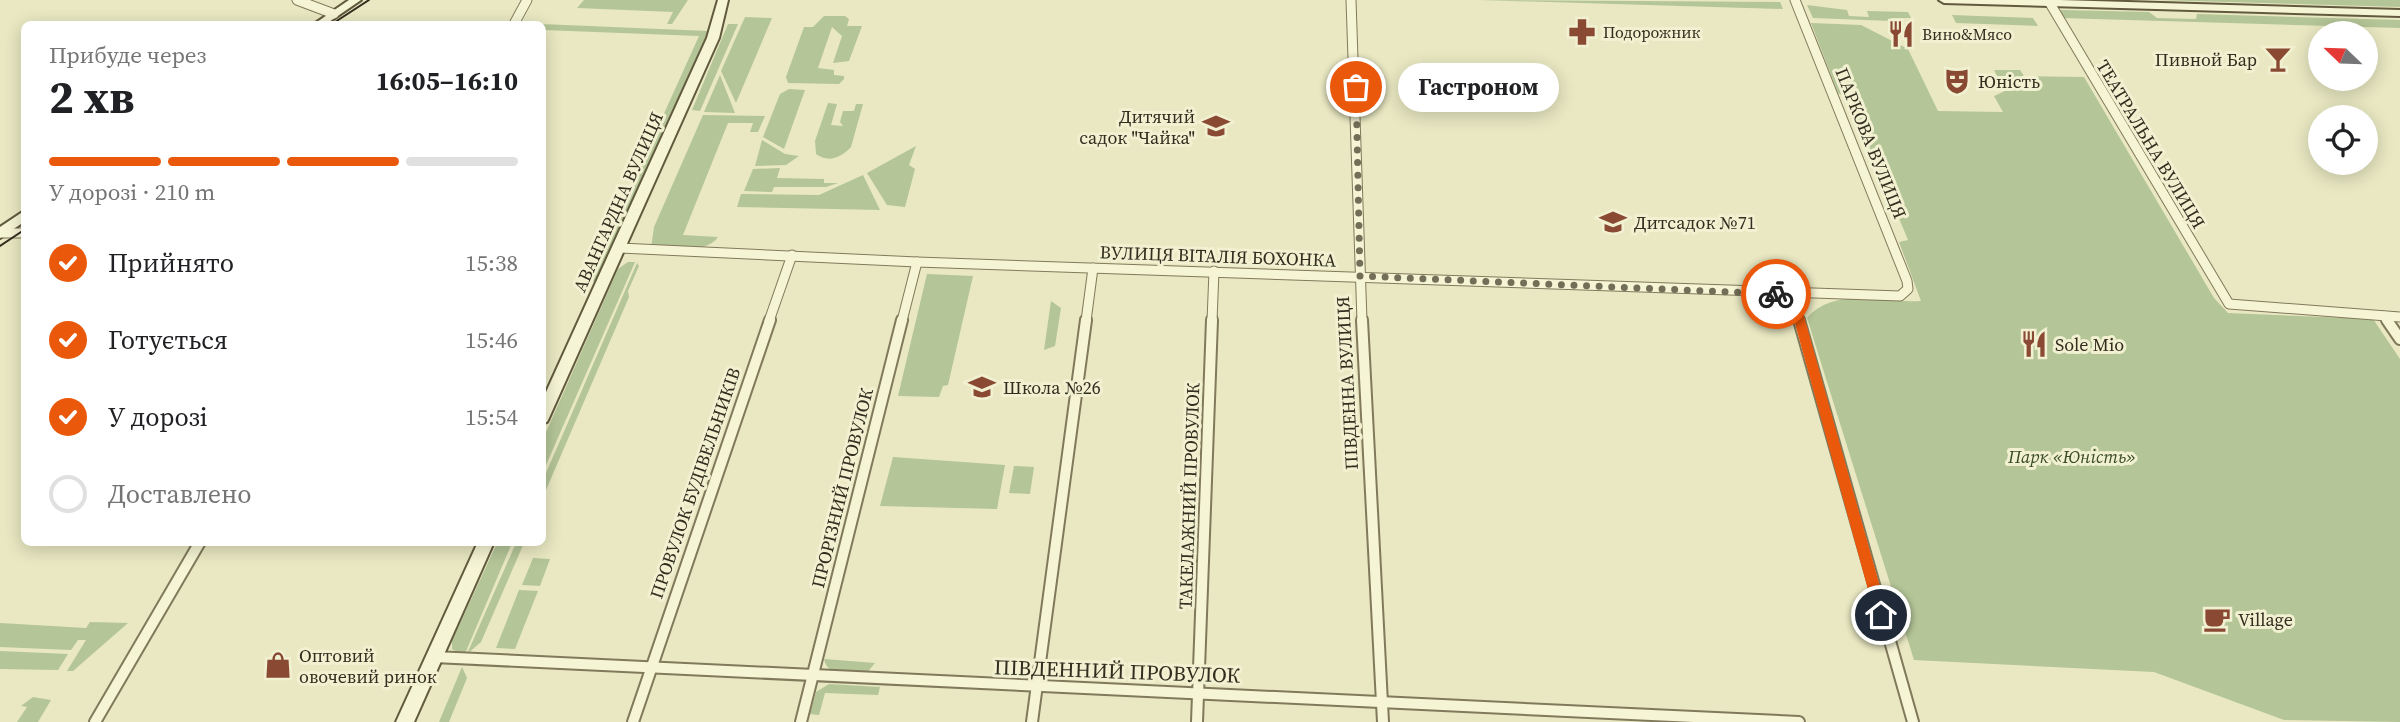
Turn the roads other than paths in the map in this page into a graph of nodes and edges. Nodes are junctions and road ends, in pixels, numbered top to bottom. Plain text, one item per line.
1 (297, 0) edge
2 (356, 0) edge
3 (527, 0) edge
4 (1352, 0) edge
5 (1796, 0) edge
6 (1944, 0) edge
7 (2048, 1) edge
8 (720, 3) edge
9 (2400, 13) edge
10 (334, 14) junction
11 (323, 21) edge
12 (516, 21) edge
13 (21, 218) edge
14 (0, 233) edge
15 (21, 233) edge
16 (620, 248) junction
17 (792, 255) junction
18 (917, 262) junction
19 (1093, 268) junction
20 (1214, 271) junction
21 (1360, 276) junction
22 (1793, 295) junction
23 (1900, 296) joint
24 (2384, 316) junction
25 (2400, 317) edge
26 (2400, 340) edge
27 (546, 409) edge
28 (198, 546) edge
29 (484, 546) edge
30 (435, 657) junction
31 (651, 668) junction
32 (812, 677) junction
33 (1038, 687) junction
34 (1199, 695) junction
35 (1381, 702) junction
36 (1564, 716) edge
37 (1730, 721) edge
38 (96, 722) edge
39 (405, 722) edge
40 (634, 722) edge
41 (801, 722) edge
42 (1032, 722) edge
43 (1197, 722) edge
44 (1383, 722) edge
45 (1799, 722) edge
46 (1913, 722) edge

1 - 10 street
2 - 10 street
3 - 12 street
4 - 21 street, ПІВДЕННА ВУЛИЦЯ
5 - 23 street, ПАРКОВА ВУЛИЦЯ
6 - 7 street
7 - 9 street
7 - 24 street, ТЕАТРАЛЬНА ВУЛИЦЯ
8 - 16 street, АВАНГАРДНА ВУЛИЦЯ
10 - 11 street
13 - 14 street
14 - 15 street
16 - 17 street, ВУЛИЦЯ ВІТАЛІЯ БОХОНКА
16 - 27 street, АВАНГАРДНА ВУЛИЦЯ
17 - 18 street, ВУЛИЦЯ ВІТАЛІЯ БОХОНКА
17 - 31 street, ПРОВУЛОК БУДІВЕЛЬНИКІВ
18 - 19 street, ВУЛИЦЯ ВІТАЛІЯ БОХОНКА
18 - 32 street, ПРОРІЗНИЙ ПРОВУЛОК
19 - 20 street, ВУЛИЦЯ ВІТАЛІЯ БОХОНКА
19 - 33 street
20 - 21 street, ВУЛИЦЯ ВІТАЛІЯ БОХОНКА
20 - 34 street, ТАКЕЛАЖНИЙ ПРОВУЛОК
21 - 22 street, ВУЛИЦЯ ВІТАЛІЯ БОХОНКА
21 - 35 street, ПІВДЕННА ВУЛИЦЯ
22 - 23 street, ВУЛИЦЯ ВІТАЛІЯ БОХОНКА
22 - 46 street
24 - 25 street
24 - 26 street
28 - 38 street
29 - 30 street
30 - 31 street, ПІВДЕННИЙ ПРОВУЛОК
30 - 39 street
31 - 32 street, ПІВДЕННИЙ ПРОВУЛОК
31 - 40 street, ПРОВУЛОК БУДІВЕЛЬНИКІВ
32 - 33 street, ПІВДЕННИЙ ПРОВУЛОК
32 - 41 street, ПРОРІЗНИЙ ПРОВУЛОК
33 - 34 street, ПІВДЕННИЙ ПРОВУЛОК
33 - 42 street
34 - 35 street, ПІВДЕННИЙ ПРОВУЛОК
34 - 43 street, ТАКЕЛАЖНИЙ ПРОВУЛОК
35 - 36 street, ПІВДЕННИЙ ПРОВУЛОК
35 - 44 street, ПІВДЕННА ВУЛИЦЯ
36 - 37 street, ПІВДЕННИЙ ПРОВУЛОК
37 - 45 street, ПІВДЕННИЙ ПРОВУЛОК

